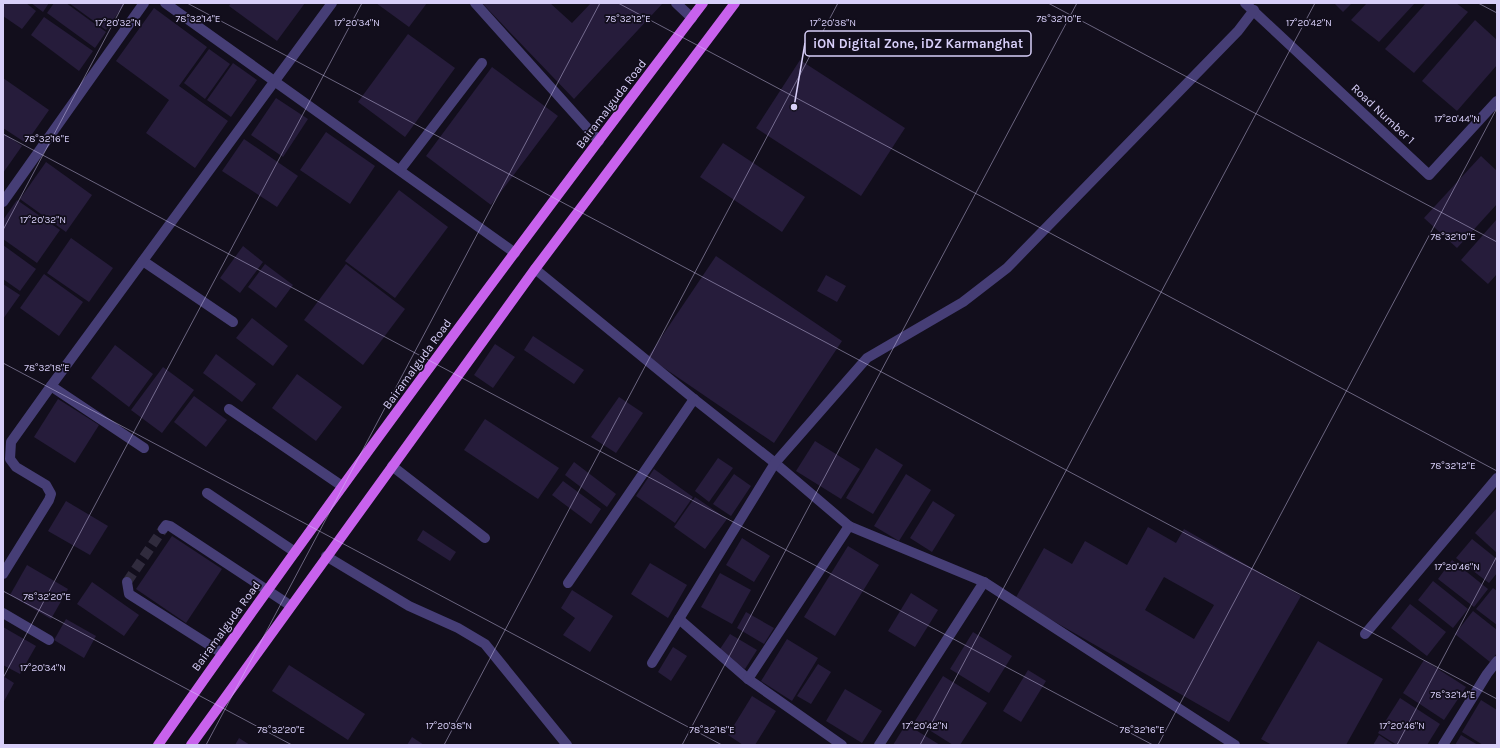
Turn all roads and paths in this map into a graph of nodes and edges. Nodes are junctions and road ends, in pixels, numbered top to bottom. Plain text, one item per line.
1 (144, 3) edge
2 (165, 3) edge
3 (332, 3) edge
4 (475, 3) edge
5 (676, 3) edge
6 (703, 3) edge
7 (735, 3) edge
8 (1245, 3) edge
9 (1254, 10) junction
10 (692, 18) junction
11 (482, 63) dead end
12 (275, 82) junction
13 (1497, 101) edge
14 (599, 141) junction
15 (400, 170) junction
16 (3, 202) edge
17 (515, 253) junction
18 (143, 261) junction
19 (535, 270) junction
20 (233, 322) dead end
21 (50, 386) junction
22 (694, 399) junction
23 (229, 409) dead end
24 (144, 448) dead end
25 (774, 462) junction
26 (392, 466) junction
27 (1497, 478) edge
28 (342, 486) junction
29 (207, 493) dead end
30 (849, 526) junction
31 (163, 529) dead end
32 (485, 538) dead end
33 (295, 552) junction
34 (326, 556) junction
35 (3, 574) edge
36 (127, 582) dead end
37 (984, 582) junction
38 (568, 583) dead end
39 (267, 591) junction
40 (291, 606) junction
41 (3, 613) edge
42 (679, 619) junction
43 (1365, 634) dead end
44 (49, 640) dead end
45 (222, 653) junction
46 (1497, 661) edge
47 (652, 663) dead end
48 (748, 679) junction
49 (158, 745) edge
50 (191, 745) edge
51 (567, 745) edge
52 (842, 745) edge
53 (878, 745) edge
54 (1235, 745) edge
55 (1444, 745) edge

1 - 16 street
2 - 12 street
3 - 12 street
4 - 14 street
5 - 10 street
6 - 10 main road, Bairamalguda Road
7 - 19 main road
8 - 9 street, Road Number 1
9 - 13 street, Road Number 1
9 - 25 street
10 - 14 main road, Bairamalguda Road
11 - 15 street
12 - 15 street
12 - 18 street
14 - 17 main road, Bairamalguda Road
15 - 17 street
17 - 28 main road, Bairamalguda Road
18 - 20 street
18 - 21 street
19 - 22 street
19 - 26 main road
21 - 24 street
21 - 35 street
22 - 25 street
22 - 38 street
23 - 28 street
25 - 30 street
25 - 42 street
26 - 32 street
26 - 34 main road
27 - 43 street
28 - 33 main road, Bairamalguda Road
29 - 33 street
30 - 37 street
30 - 48 street
31 - 39 street
33 - 39 main road, Bairamalguda Road
34 - 40 main road
34 - 51 street
36 - 45 street
37 - 53 street
37 - 54 street
39 - 40 street
39 - 45 main road, Bairamalguda Road
40 - 50 main road
41 - 44 street
42 - 47 street
42 - 48 street
45 - 49 main road, Bairamalguda Road
46 - 55 street
48 - 52 street

